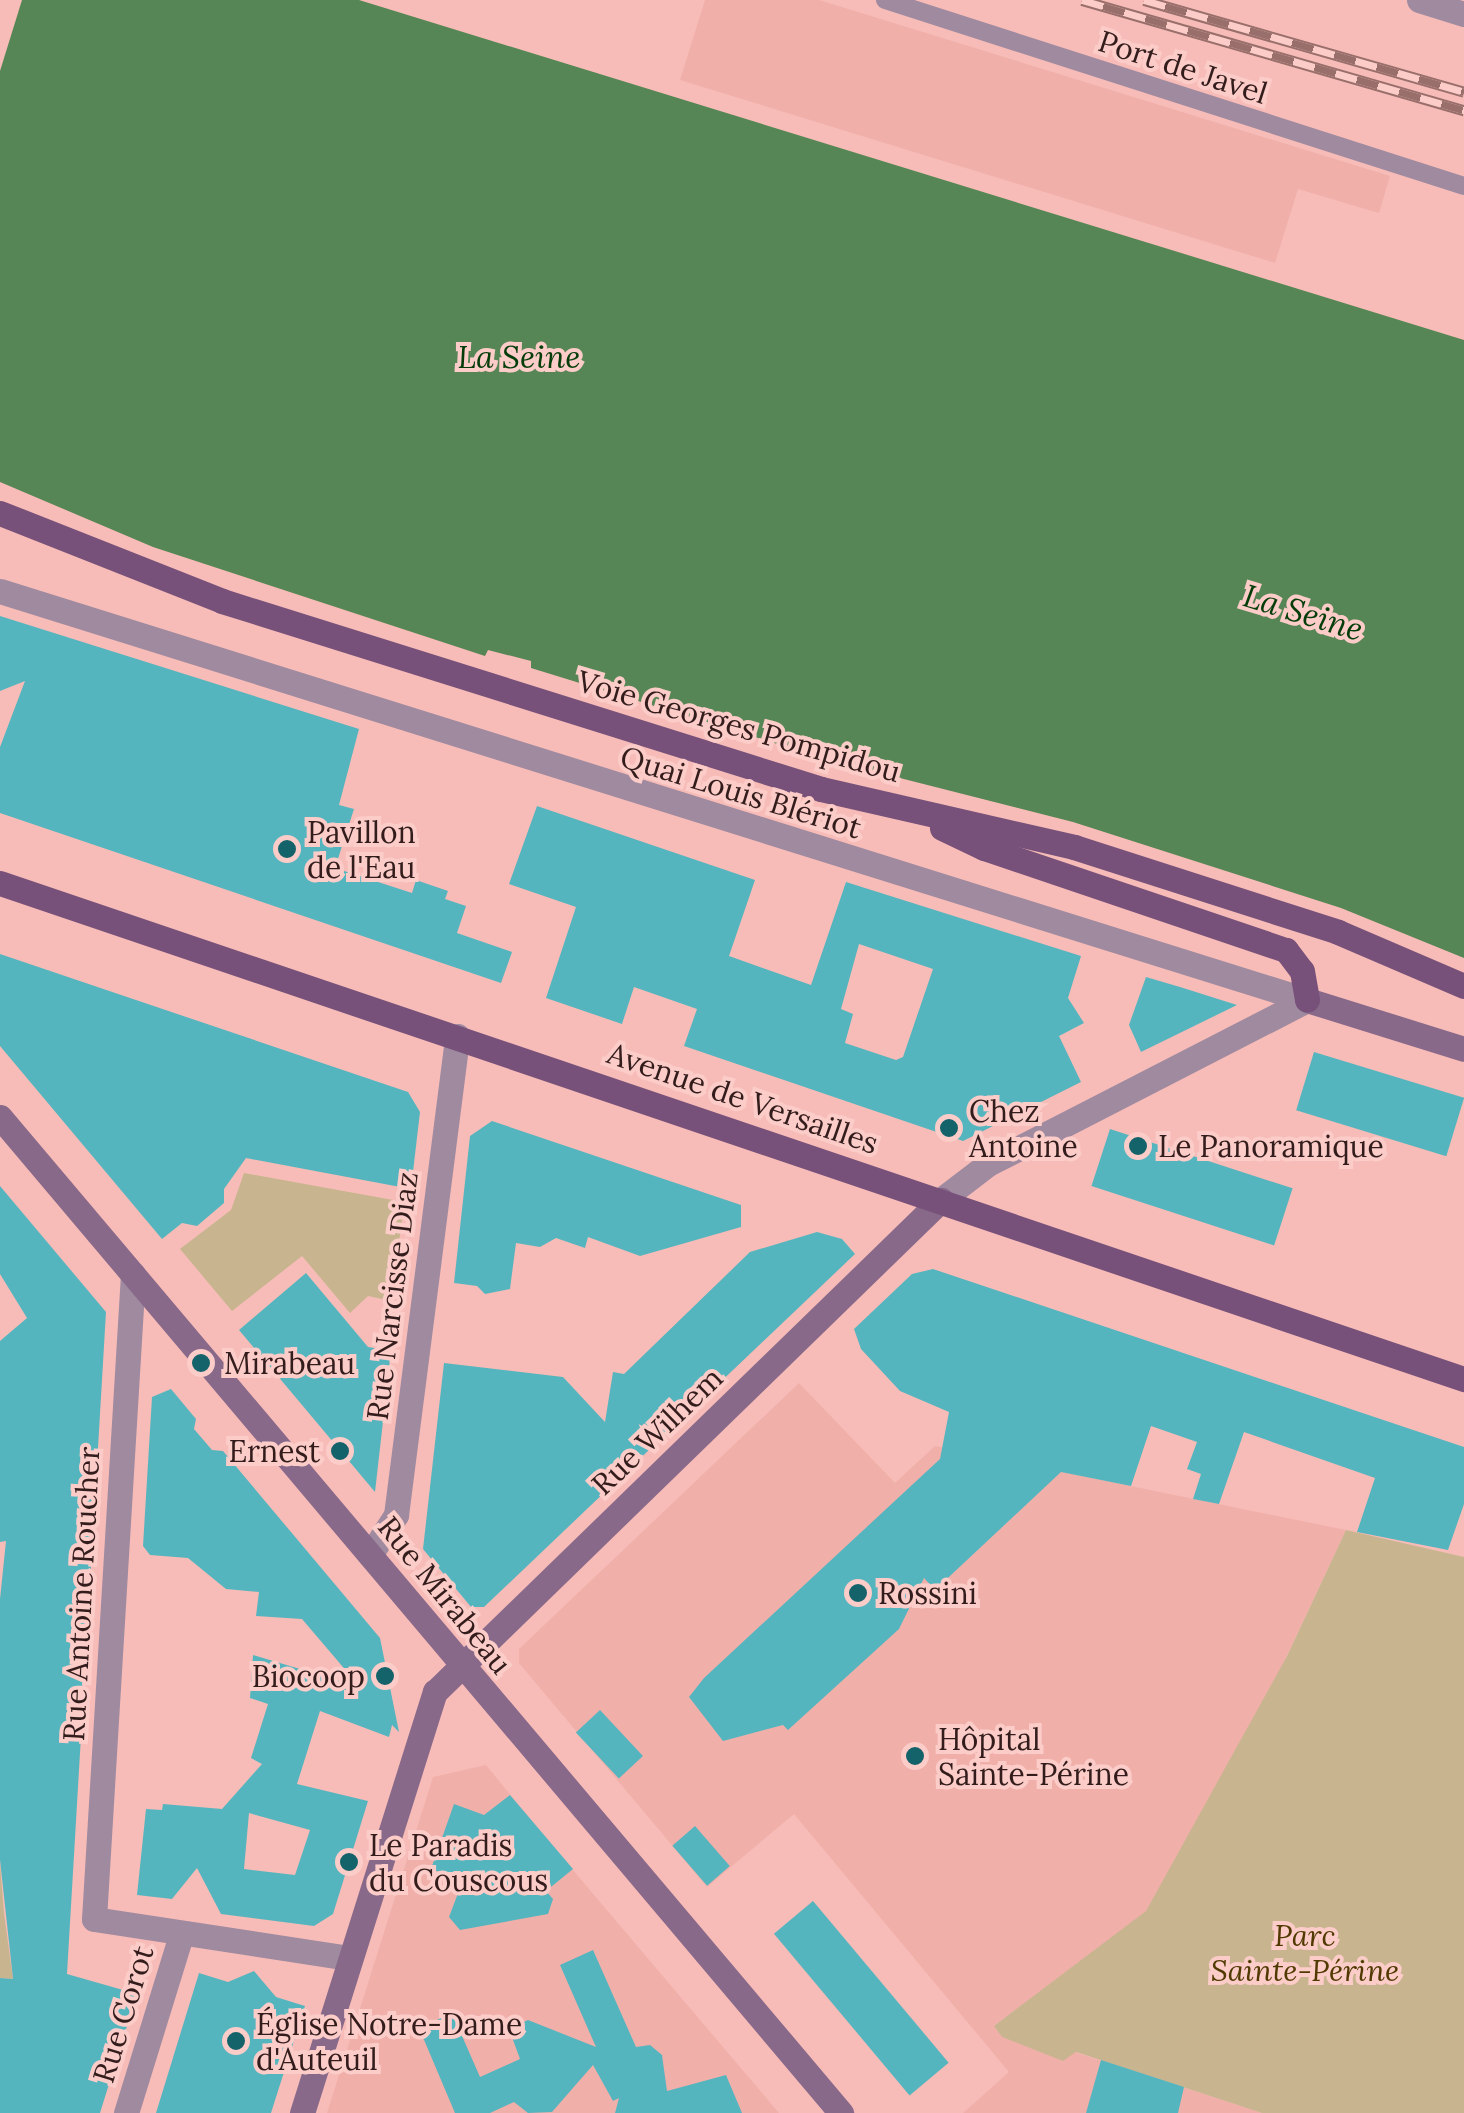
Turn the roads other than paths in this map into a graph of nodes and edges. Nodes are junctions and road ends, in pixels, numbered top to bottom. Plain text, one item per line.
1 (885, 0) edge
2 (1419, 0) edge
3 (1464, 14) edge
4 (1464, 186) edge
5 (0, 513) edge
6 (0, 590) edge
7 (896, 806) junction
8 (0, 883) edge
9 (1464, 986) edge
10 (1307, 1000) junction
11 (457, 1036) junction
12 (1464, 1049) edge
13 (0, 1117) edge
14 (940, 1200) junction
15 (134, 1274) junction
16 (1464, 1379) edge
17 (370, 1556) junction
18 (461, 1668) junction
19 (94, 1919) joint
20 (182, 1935) junction
21 (348, 1958) junction
22 (126, 2113) edge
23 (302, 2113) edge
24 (840, 2113) edge

1 - 4 lane, Port de Javel
2 - 3 street
5 - 7 main road, Voie Georges Pompidou
6 - 10 street, Quai Louis Blériot
7 - 9 main road, Voie Georges Pompidou
7 - 10 main road
8 - 11 main road, Avenue de Versailles
10 - 12 street, Quai Louis Blériot
10 - 14 street, Rue Wilhem
11 - 14 main road, Avenue de Versailles
11 - 17 street, Rue Narcisse Diaz
13 - 15 street, Rue Mirabeau
14 - 16 main road, Avenue de Versailles
14 - 18 street, Rue Wilhem
15 - 17 street, Rue Mirabeau
15 - 19 street, Rue Antoine Roucher
17 - 18 street, Rue Mirabeau
18 - 21 street, Rue Wilhem
18 - 24 street, Rue Mirabeau
19 - 20 street, Rue Corot
20 - 21 street, Rue Corot
20 - 22 street, Rue Corot
21 - 23 street, Rue Wilhem

